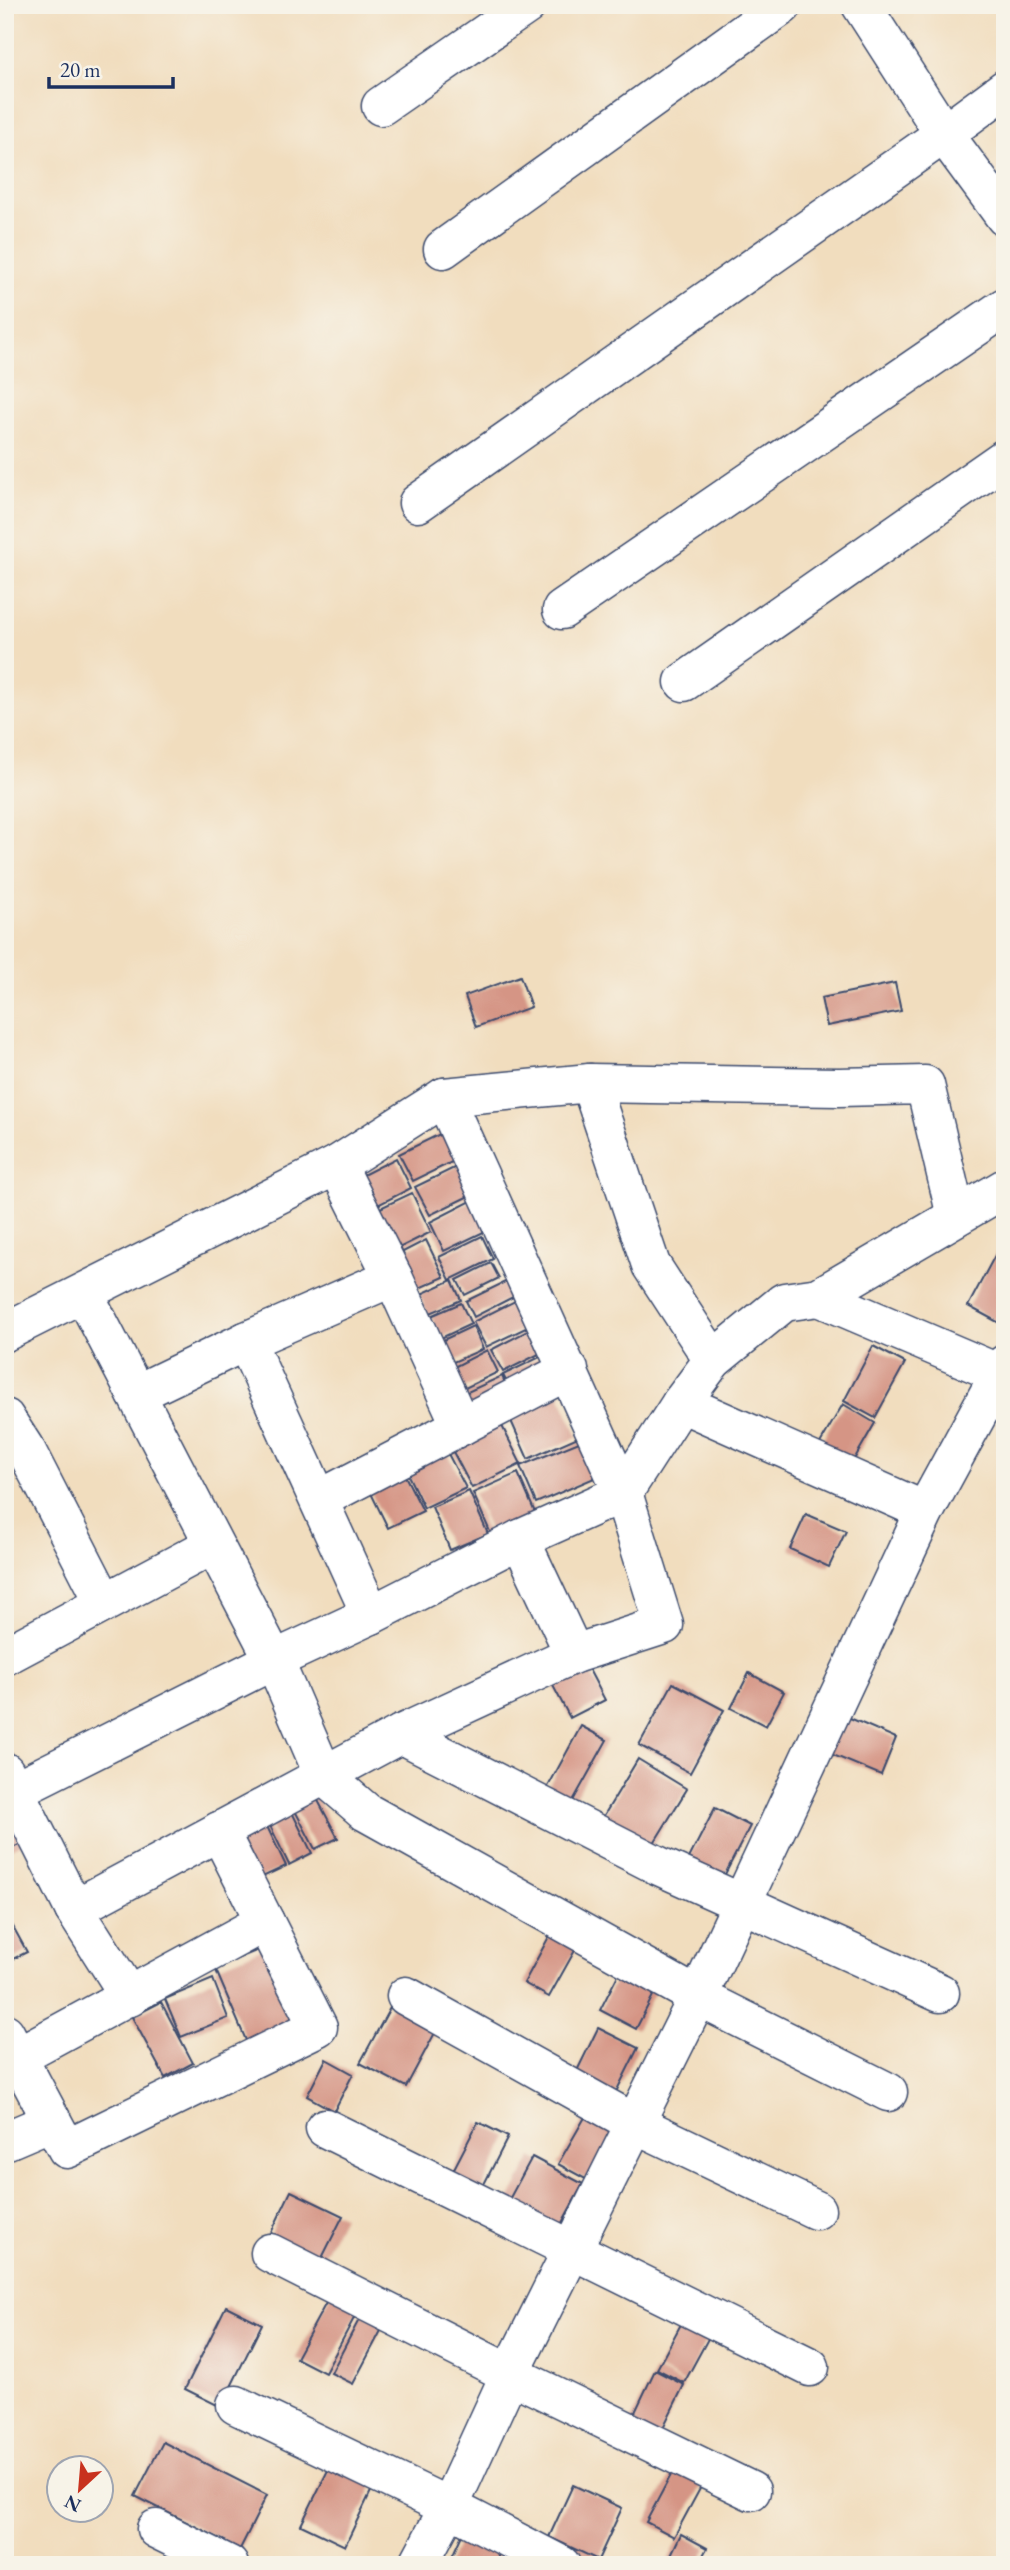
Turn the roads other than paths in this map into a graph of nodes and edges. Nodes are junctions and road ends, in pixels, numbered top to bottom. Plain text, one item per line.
1 (527, 5) edge
2 (783, 5) edge
3 (861, 5) edge
4 (1005, 89) edge
5 (382, 106) dead end
6 (944, 134) junction
7 (1005, 217) edge
8 (443, 249) dead end
9 (1005, 307) edge
10 (1005, 458) edge
11 (418, 503) dead end
12 (562, 610) dead end
13 (684, 682) dead end
14 (590, 1083) junction
15 (444, 1097) junction
16 (337, 1165) junction
17 (1005, 1188) edge
18 (956, 1216) junction
19 (393, 1277) junction
20 (83, 1294) junction
21 (819, 1297) junction
22 (5, 1332) edge
23 (246, 1341) junction
24 (713, 1360) junction
25 (1002, 1369) edge
26 (569, 1370) junction
27 (136, 1394) junction
28 (681, 1403) junction
29 (5, 1418) edge
30 (461, 1426) junction
31 (16, 1457) edge
32 (623, 1493) junction
33 (320, 1499) junction
34 (925, 1511) junction
35 (520, 1539) junction
36 (214, 1545) junction
37 (104, 1602) junction
38 (371, 1615) junction
39 (574, 1654) junction
40 (5, 1656) edge
41 (274, 1660) junction
42 (401, 1734) junction
43 (324, 1776) junction
44 (9, 1785) edge
45 (219, 1831) junction
46 (743, 1903) junction
47 (74, 1909) junction
48 (265, 1922) junction
49 (940, 1993) dead end
50 (406, 1996) dead end
51 (131, 1997) junction
52 (698, 1997) junction
53 (10, 2051) edge
54 (888, 2092) dead end
55 (52, 2121) junction
56 (636, 2123) junction
57 (325, 2128) dead end
58 (5, 2141) edge
59 (816, 2210) dead end
60 (572, 2250) junction
61 (270, 2253) dead end
62 (810, 2367) dead end
63 (510, 2374) junction
64 (236, 2406) dead end
65 (751, 2491) dead end
66 (449, 2507) junction
67 (156, 2529) dead end
68 (229, 2565) edge
69 (418, 2565) edge
70 (561, 2565) edge

1 - 5 street
2 - 8 street
3 - 6 street
4 - 6 street
6 - 7 street
6 - 11 street
9 - 12 street
10 - 13 street
14 - 15 street
14 - 18 street
14 - 24 street
15 - 16 street
15 - 26 street
16 - 19 street
16 - 20 street
17 - 18 street
18 - 21 street
19 - 23 street
19 - 30 street
20 - 22 street
20 - 27 street
21 - 24 street
21 - 25 street
23 - 27 street
23 - 33 street
24 - 28 street
25 - 34 street
26 - 30 street
26 - 32 street
27 - 36 street
28 - 32 street
28 - 34 street
29 - 31 street
30 - 33 street
31 - 37 street
32 - 35 street
32 - 39 street
33 - 38 street
34 - 46 street
35 - 38 street
35 - 39 street
36 - 37 street
36 - 41 street
37 - 40 street
38 - 41 street
39 - 42 street
41 - 43 street
41 - 44 street
42 - 43 street
42 - 46 street
43 - 45 street
43 - 52 street
44 - 47 street
45 - 47 street
45 - 48 street
46 - 49 street
46 - 52 street
47 - 51 street
48 - 51 street
48 - 55 street
50 - 56 street
51 - 53 street
52 - 54 street
52 - 56 street
53 - 55 street
55 - 58 street
56 - 59 street
56 - 60 street
57 - 60 street
60 - 62 street
60 - 63 street
61 - 63 street
63 - 65 street
63 - 66 street
64 - 66 street
66 - 69 street
66 - 70 street
67 - 68 street

